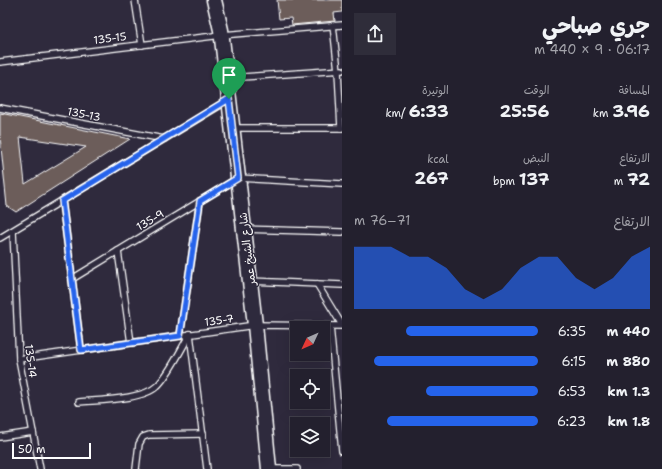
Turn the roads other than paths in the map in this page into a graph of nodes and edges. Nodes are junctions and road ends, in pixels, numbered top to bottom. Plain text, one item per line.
1 (135, 0) edge
2 (214, 0) edge
3 (226, 0) edge
4 (333, 25) junction
5 (342, 25) edge
6 (221, 32) junction
7 (142, 45) junction
8 (0, 62) edge
9 (340, 71) edge
10 (227, 78) junction
11 (229, 99) junction
12 (0, 108) edge
13 (233, 128) junction
14 (342, 128) edge
15 (164, 139) junction
16 (238, 178) junction
17 (342, 184) edge
18 (62, 201) junction
19 (200, 201) junction
20 (244, 229) junction
21 (13, 231) junction
22 (342, 232) edge
23 (0, 238) edge
24 (118, 251) junction
25 (72, 279) junction
26 (250, 281) junction
27 (317, 284) junction
28 (342, 285) edge
29 (255, 325) junction
30 (290, 325) edge
31 (330, 326) joint
32 (342, 326) edge
33 (190, 334) junction
34 (180, 336) junction
35 (131, 343) junction
36 (81, 350) junction
37 (19, 359) junction
38 (79, 402) dead end
39 (33, 432) junction
40 (203, 434) junction
41 (0, 437) edge
42 (342, 452) edge
43 (40, 469) edge
44 (136, 469) edge
45 (207, 469) edge
46 (269, 469) edge
47 (297, 469) edge

1 - 7 lane
2 - 6 street, شارع الشيخ عمر
3 - 6 street, شارع الشيخ عمر
4 - 5 lane, 135-15
4 - 6 lane, 135-15
4 - 9 lane
6 - 7 lane, 135-15
6 - 10 street, شارع الشيخ عمر
7 - 8 lane, 135-15
9 - 10 lane
9 - 14 lane
10 - 11 street, شارع الشيخ عمر
11 - 13 street, شارع الشيخ عمر
11 - 15 lane
12 - 15 lane, 135-13
13 - 14 lane
13 - 16 street, شارع الشيخ عمر
15 - 18 lane
16 - 17 lane
16 - 19 lane, 135-9
16 - 20 street, شارع الشيخ عمر
18 - 21 lane
18 - 25 lane
19 - 24 lane, 135-9
19 - 34 lane
20 - 22 lane
20 - 26 street, شارع الشيخ عمر
21 - 23 lane
21 - 37 lane, 135-14
24 - 25 lane, 135-9
24 - 35 lane
25 - 36 lane
26 - 27 lane
26 - 29 street, شارع الشيخ عمر
27 - 28 lane
27 - 32 lane
29 - 30 lane, 135-7
29 - 33 lane, 135-7
29 - 46 street, شارع الشيخ عمر
31 - 32 lane, 135-7
31 - 42 lane
33 - 34 lane, 135-7
33 - 38 lane
33 - 40 lane
34 - 35 lane, 135-7
35 - 36 lane, 135-7
36 - 37 lane, 135-7
37 - 39 lane, 135-14
39 - 41 lane
39 - 43 lane, 135-14
40 - 44 lane
40 - 45 lane
46 - 47 lane

